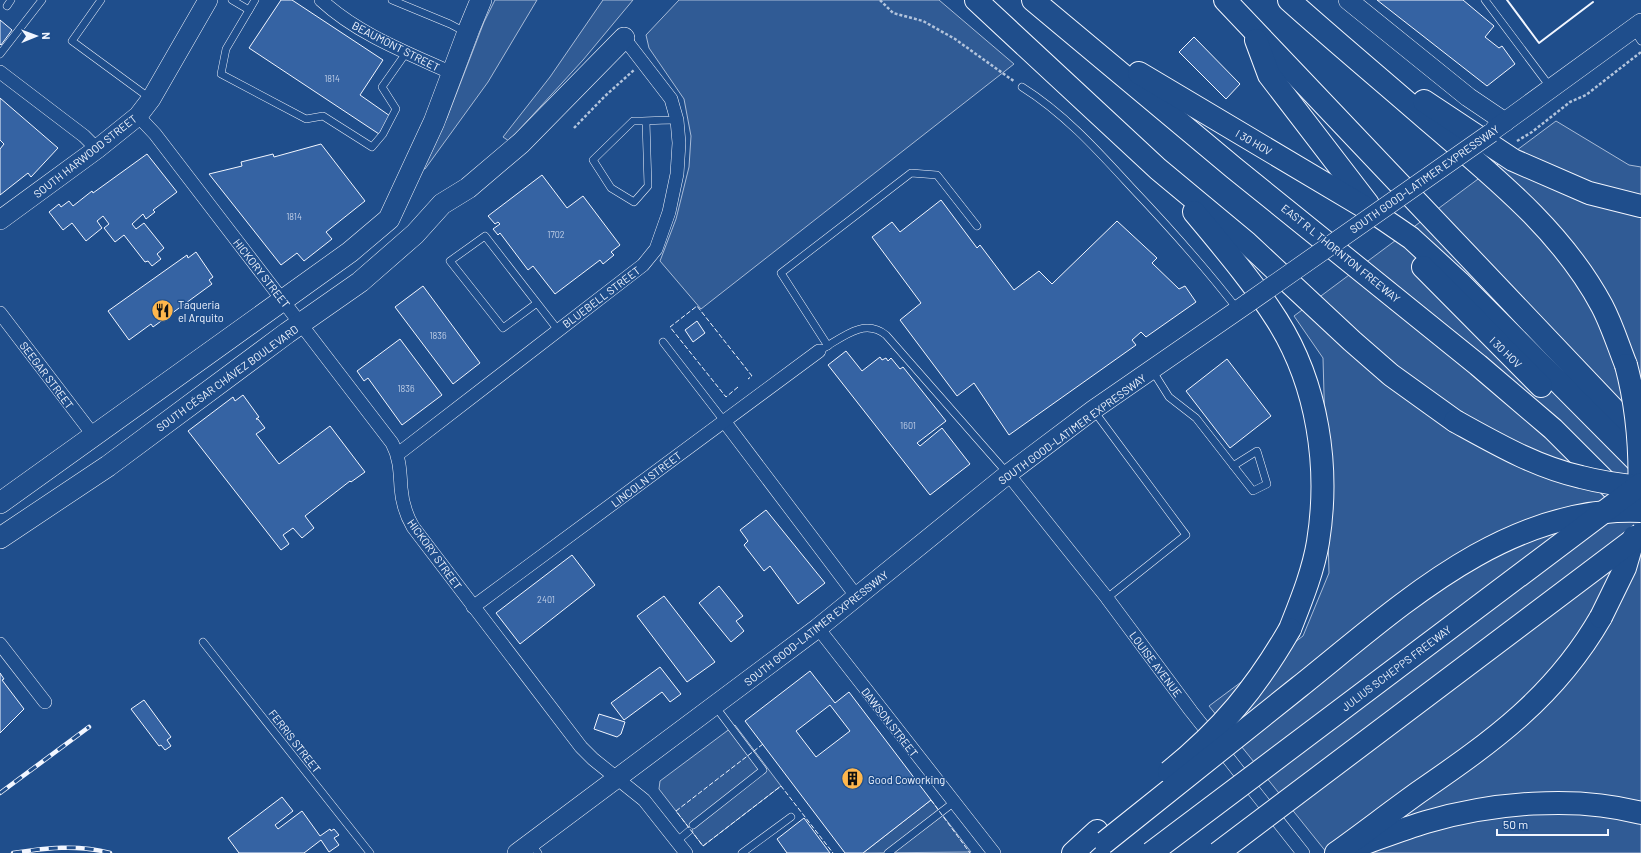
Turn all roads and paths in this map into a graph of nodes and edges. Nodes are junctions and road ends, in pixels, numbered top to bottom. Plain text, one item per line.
1 (42, 0) edge
2 (101, 0) edge
3 (232, 0) edge
4 (255, 0) edge
5 (392, 0) edge
6 (482, 0) edge
7 (880, 0) edge
8 (976, 0) edge
9 (1033, 0) edge
10 (1225, 0) edge
11 (1289, 0) edge
12 (1348, 0) edge
13 (1485, 0) edge
14 (204, 1) edge
15 (325, 1) edge
16 (249, 10) junction
17 (1069, 29) junction
18 (1638, 31) edge
19 (1254, 32) junction
20 (467, 33) junction
21 (624, 38) joint
22 (1340, 45) junction
23 (1641, 52) edge
24 (406, 53) junction
25 (0, 54) edge
26 (643, 62) junction
27 (0, 72) edge
28 (454, 74) junction
29 (1022, 87) joint
30 (1551, 88) junction
31 (151, 99) junction
32 (138, 116) junction
33 (677, 120) junction
34 (646, 121) junction
35 (1498, 127) junction
36 (574, 128) dead end
37 (1516, 142) dead end
38 (97, 149) junction
39 (1158, 169) junction
40 (1641, 206) edge
41 (1376, 214) junction
42 (0, 220) edge
43 (977, 226) dead end
44 (282, 300) junction
45 (537, 303) junction
46 (1243, 307) junction
47 (0, 313) edge
48 (300, 323) junction
49 (558, 330) junction
50 (663, 342) dead end
51 (824, 348) junction
52 (1152, 370) junction
53 (1093, 410) junction
54 (724, 421) junction
55 (94, 436) junction
56 (1641, 438) edge
57 (398, 454) junction
58 (1641, 465) edge
59 (1233, 466) junction
60 (1008, 474) junction
61 (1641, 486) edge
62 (0, 503) edge
63 (1641, 511) edge
64 (1641, 516) edge
65 (1641, 534) edge
66 (0, 538) edge
67 (856, 597) junction
68 (1106, 598) junction
69 (473, 606) junction
70 (818, 628) junction
71 (203, 642) dead end
72 (0, 644) edge
73 (45, 702) dead end
74 (715, 706) junction
75 (617, 779) junction
76 (953, 803) junction
77 (1641, 813) edge
78 (791, 816) dead end
79 (693, 825) dead end
80 (689, 831) dead end
81 (677, 841) junction
82 (528, 850) edge
83 (370, 853) edge
84 (686, 853) edge
85 (742, 853) edge
86 (888, 853) edge
87 (994, 853) edge
88 (1073, 853) edge
89 (1090, 853) edge
90 (1151, 853) edge
91 (1218, 853) edge
92 (1303, 853) edge
93 (1336, 853) edge

1 - 25 lane
2 - 31 lane
3 - 16 lane
4 - 16 lane
5 - 20 lane
6 - 20 main road
7 - 29 path
8 - 39 highway
9 - 17 highway, EAST R L THORNTON FREEWAY
10 - 19 highway
11 - 22 highway
12 - 35 main road
13 - 30 lane
14 - 31 main road, SOUTH HARWOOD STREET
15 - 24 street, BEAUMONT STREET
16 - 24 lane
17 - 41 highway, I 30 HOV
17 - 64 highway, EAST R L THORNTON FREEWAY
18 - 30 main road, SOUTH GOOD-LATIMER EXPRESSWAY
19 - 41 highway, I 30 HOV
19 - 56 highway
20 - 28 main road
21 - 26 street, BLUEBELL STREET
21 - 48 main road, SOUTH CÉSAR CHÁVEZ BOULEVARD
22 - 40 highway
22 - 93 highway, bridge
23 - 37 path
24 - 28 street, BEAUMONT STREET
26 - 33 street, BLUEBELL STREET
26 - 36 path
27 - 38 street
28 - 44 main road
29 - 46 lane
30 - 35 main road, SOUTH GOOD-LATIMER EXPRESSWAY
31 - 32 main road, SOUTH HARWOOD STREET
32 - 38 main road, SOUTH HARWOOD STREET
32 - 44 street, HICKORY STREET
33 - 34 lane
33 - 49 street, BLUEBELL STREET
34 - 34 lane
35 - 46 main road, SOUTH GOOD-LATIMER EXPRESSWAY, bridge
38 - 42 main road, SOUTH HARWOOD STREET
39 - 61 highway, bridge
39 - 88 highway, bridge
41 - 58 highway, I 30 HOV
41 - 61 highway, I 30 HOV
43 - 51 lane
44 - 48 street, HICKORY STREET
44 - 55 main road
45 - 45 lane
45 - 49 lane
46 - 52 main road, SOUTH GOOD-LATIMER EXPRESSWAY
47 - 55 street, SEEGAR STREET
48 - 57 street, HICKORY STREET
48 - 66 main road, SOUTH CÉSAR CHÁVEZ BOULEVARD
49 - 57 street, BLUEBELL STREET
50 - 54 lane
51 - 54 street, LINCOLN STREET
51 - 60 lane
52 - 53 main road, SOUTH GOOD-LATIMER EXPRESSWAY
52 - 59 lane
53 - 60 main road, SOUTH GOOD-LATIMER EXPRESSWAY
53 - 68 lane
54 - 67 street
54 - 69 street, LINCOLN STREET
55 - 62 main road
57 - 69 street, HICKORY STREET
59 - 59 lane
60 - 67 main road, SOUTH GOOD-LATIMER EXPRESSWAY
60 - 68 street, LOUISE AVENUE
61 - 90 highway, JULIUS SCHEPPS FREEWAY, bridge
63 - 89 highway, bridge
65 - 91 highway, bridge
67 - 70 main road, SOUTH GOOD-LATIMER EXPRESSWAY
68 - 92 street, LOUISE AVENUE
69 - 75 street, HICKORY STREET
70 - 74 main road, SOUTH GOOD-LATIMER EXPRESSWAY
70 - 76 street, DAWSON STREET
71 - 83 lane, FERRIS STREET
72 - 73 street
74 - 75 main road, SOUTH GOOD-LATIMER EXPRESSWAY
74 - 79 lane
75 - 81 street, HICKORY STREET
75 - 82 main road, SOUTH GOOD-LATIMER EXPRESSWAY
76 - 86 lane
76 - 87 street, DAWSON STREET
77 - 93 highway
78 - 85 lane
80 - 81 lane
81 - 84 street, HICKORY STREET

